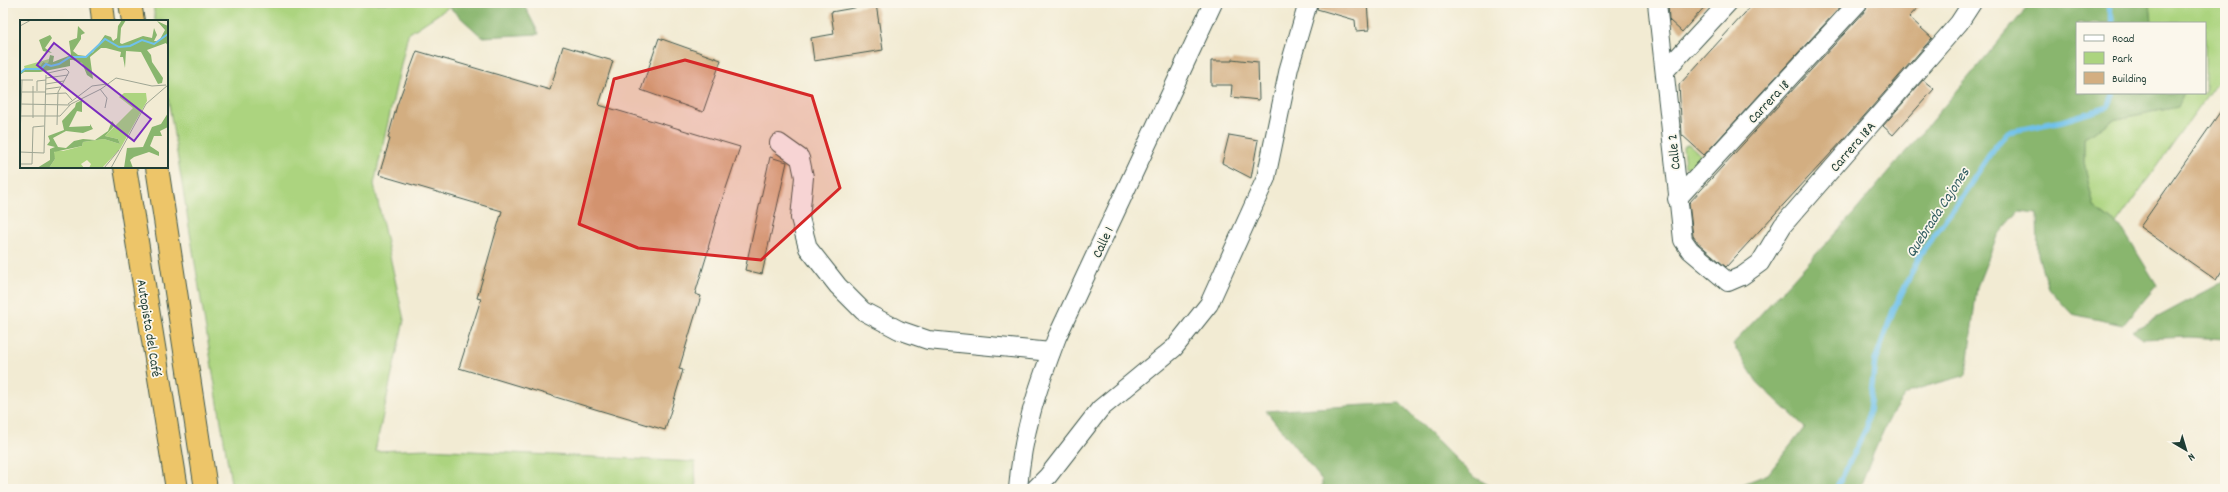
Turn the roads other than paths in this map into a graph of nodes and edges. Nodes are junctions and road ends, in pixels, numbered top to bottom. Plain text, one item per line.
1 (101, 3) edge
2 (130, 3) edge
3 (1213, 3) edge
4 (1657, 3) edge
5 (1728, 3) edge
6 (1858, 3) edge
7 (1972, 3) edge
8 (1308, 4) edge
9 (104, 20) edge
10 (133, 20) edge
11 (1665, 71) junction
12 (779, 143) dead end
13 (125, 168) edge
14 (157, 168) edge
15 (1677, 199) junction
16 (1728, 282) joint
17 (1051, 352) junction
18 (176, 489) edge
19 (206, 489) edge
20 (1018, 489) edge
21 (1035, 489) edge

1 - 9 highway
2 - 10 highway
3 - 17 street, Calle 1
4 - 11 street, Calle 2
5 - 11 street
6 - 15 street, Carrera 18
7 - 16 street, Carrera 18A
8 - 21 street
11 - 15 street, Calle 2
12 - 17 street
13 - 18 highway, Autopista del Café
14 - 19 highway
15 - 16 street, Calle 2
17 - 20 street, Calle 1

